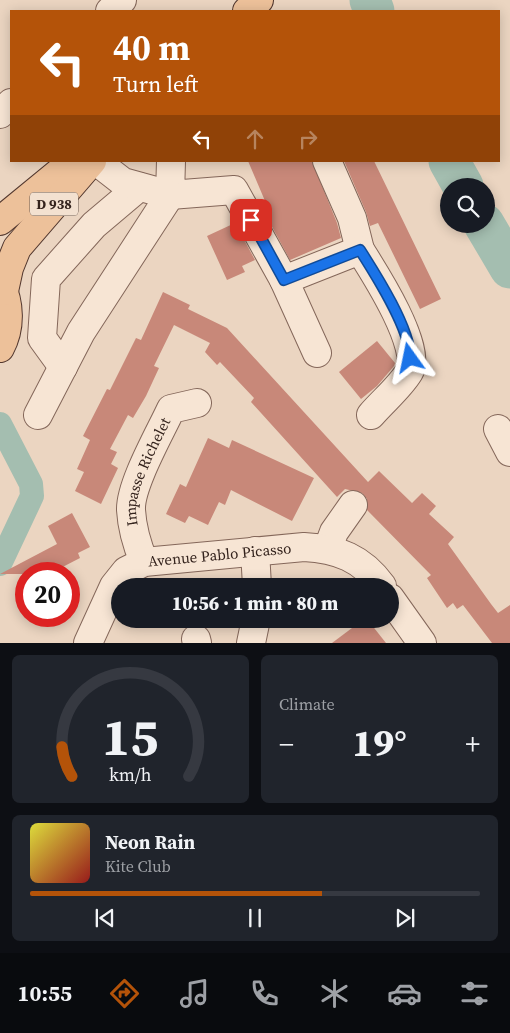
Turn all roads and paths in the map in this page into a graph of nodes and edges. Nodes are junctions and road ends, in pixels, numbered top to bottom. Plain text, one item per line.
1 (122, 0) edge
2 (259, 0) edge
3 (111, 10) edge
4 (248, 10) edge
5 (10, 104) edge
6 (0, 114) edge
7 (72, 162) edge
8 (93, 162) edge
9 (95, 162) edge
10 (171, 162) edge
11 (327, 162) edge
12 (139, 187) junction
13 (170, 195) junction
14 (0, 221) edge
15 (360, 250) junction
16 (284, 280) junction
17 (2, 287) edge
18 (0, 348) edge
19 (317, 353) dead end
20 (63, 367) junction
21 (197, 403) dead end
22 (38, 414) dead end
23 (371, 415) dead end
24 (353, 505) dead end
25 (328, 548) junction
26 (255, 551) junction
27 (144, 562) junction
28 (257, 578) edge
29 (375, 578) edge
30 (399, 611) edge
31 (254, 628) edge
32 (88, 643) edge
33 (251, 643) edge
34 (422, 643) edge

1 - 3 street
2 - 4 main road
5 - 6 street
7 - 14 main road, D 938
8 - 17 main road, D 938
9 - 12 street
10 - 13 street
11 - 15 street
12 - 13 street
12 - 20 street
13 - 16 street
13 - 20 street
15 - 16 street
15 - 23 street
16 - 19 street
17 - 18 main road, D 938
20 - 22 street
21 - 27 street, Impasse Richelet
24 - 25 street
25 - 26 street, Avenue Pablo Picasso
25 - 29 street, Avenue Pablo Picasso
26 - 27 street, Avenue Pablo Picasso
26 - 28 street
27 - 32 street, Avenue Pablo Picasso
30 - 34 street
31 - 33 street

